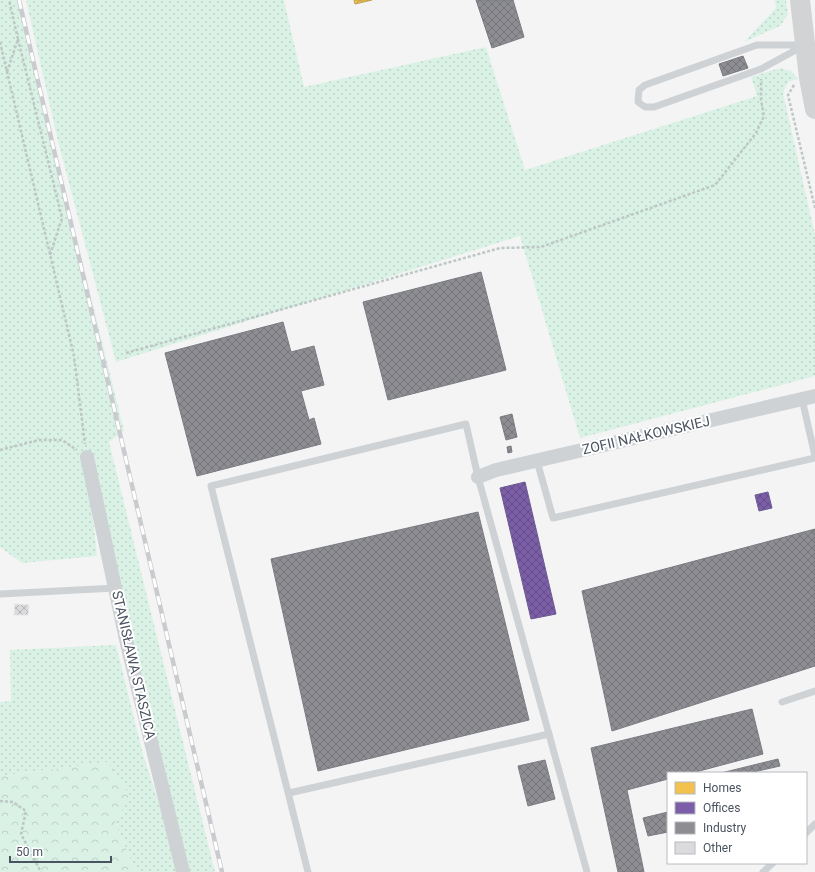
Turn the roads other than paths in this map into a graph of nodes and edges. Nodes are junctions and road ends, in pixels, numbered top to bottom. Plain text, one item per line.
1 (800, 0) edge
2 (805, 45) junction
3 (815, 109) edge
4 (808, 397) edge
5 (87, 457) road end
6 (815, 457) edge
7 (537, 461) junction
8 (478, 476) junction
9 (116, 588) junction
10 (0, 594) edge
11 (815, 691) edge
12 (782, 702) dead end
13 (549, 734) junction
14 (289, 792) junction
15 (815, 824) edge
16 (807, 832) edge
17 (772, 864) edge
18 (183, 872) edge
19 (308, 872) edge
20 (587, 872) edge
21 (763, 872) edge

1 - 2 main road
2 - 2 lane
2 - 3 main road
4 - 6 lane
4 - 7 street, ZOFII NAŁKOWSKIEJ
5 - 9 street, STANISŁAWA STASZICA
6 - 7 lane
7 - 8 street, ZOFII NAŁKOWSKIEJ
8 - 13 lane
8 - 14 lane
9 - 10 lane
9 - 18 street, STANISŁAWA STASZICA
11 - 12 lane
13 - 14 lane
13 - 20 lane
14 - 19 lane
15 - 16 lane
17 - 21 lane

